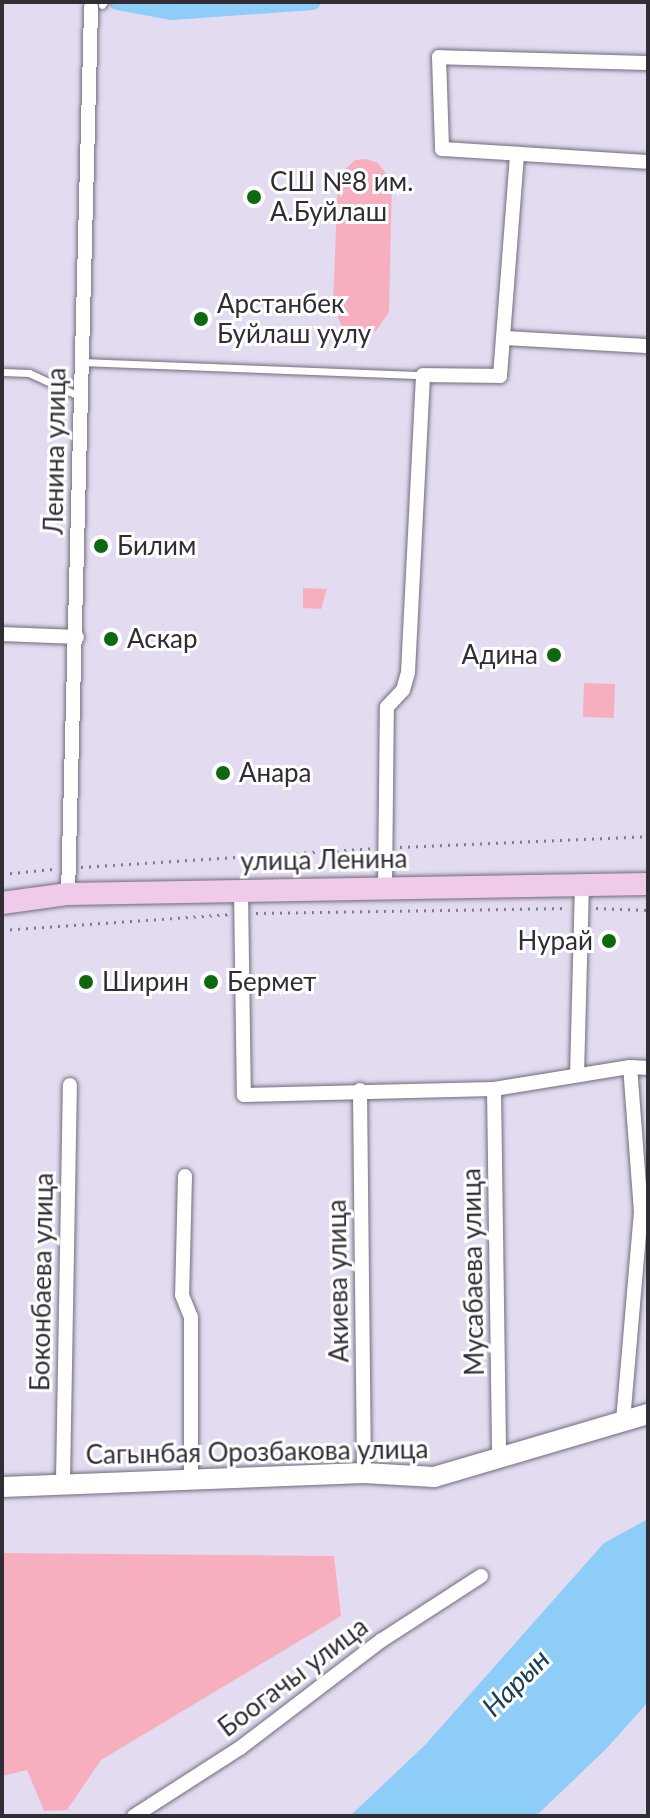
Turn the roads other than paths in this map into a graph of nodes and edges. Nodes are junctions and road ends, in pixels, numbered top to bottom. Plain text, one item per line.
1 (95, 4) edge
2 (648, 63) edge
3 (517, 154) junction
4 (648, 162) edge
5 (503, 338) junction
6 (648, 346) edge
7 (80, 362) junction
8 (2, 372) edge
9 (423, 375) junction
10 (81, 397) junction
11 (2, 634) edge
12 (77, 637) junction
13 (648, 884) edge
14 (385, 886) junction
15 (241, 890) junction
16 (68, 894) junction
17 (582, 897) junction
18 (2, 903) edge
19 (630, 1067) junction
20 (648, 1068) edge
21 (577, 1075) junction
22 (70, 1085) dead end
23 (494, 1089) junction
24 (360, 1090) junction
25 (185, 1176) dead end
26 (648, 1414) edge
27 (623, 1421) junction
28 (499, 1455) junction
29 (364, 1473) junction
30 (63, 1480) junction
31 (191, 1480) junction
32 (2, 1487) edge
33 (481, 1576) dead end
34 (134, 1816) edge

1 - 7 street, Ленина улица
2 - 3 street
3 - 4 street
3 - 5 street
5 - 6 street
5 - 9 street
7 - 9 lane
7 - 10 street, Ленина улица
8 - 10 lane
9 - 14 street
10 - 12 street, Ленина улица
11 - 12 street
12 - 16 street, Ленина улица
13 - 17 main road, улица Ленина
14 - 15 main road, улица Ленина
14 - 17 main road, улица Ленина
15 - 16 main road, улица Ленина
15 - 24 street
16 - 18 main road, улица Ленина
17 - 21 street
19 - 20 street
19 - 21 street
19 - 27 street
21 - 23 street
22 - 30 street, Боконбаева улица
23 - 24 street
23 - 28 street, Мусабаева улица
24 - 29 street, Акиева улица
25 - 31 street
26 - 27 street, Сагынбая Орозбакова улица
27 - 28 street, Сагынбая Орозбакова улица
28 - 29 street, Сагынбая Орозбакова улица
29 - 31 street, Сагынбая Орозбакова улица
30 - 31 street, Сагынбая Орозбакова улица
30 - 32 street, Сагынбая Орозбакова улица
33 - 34 street, Боогачы улица

